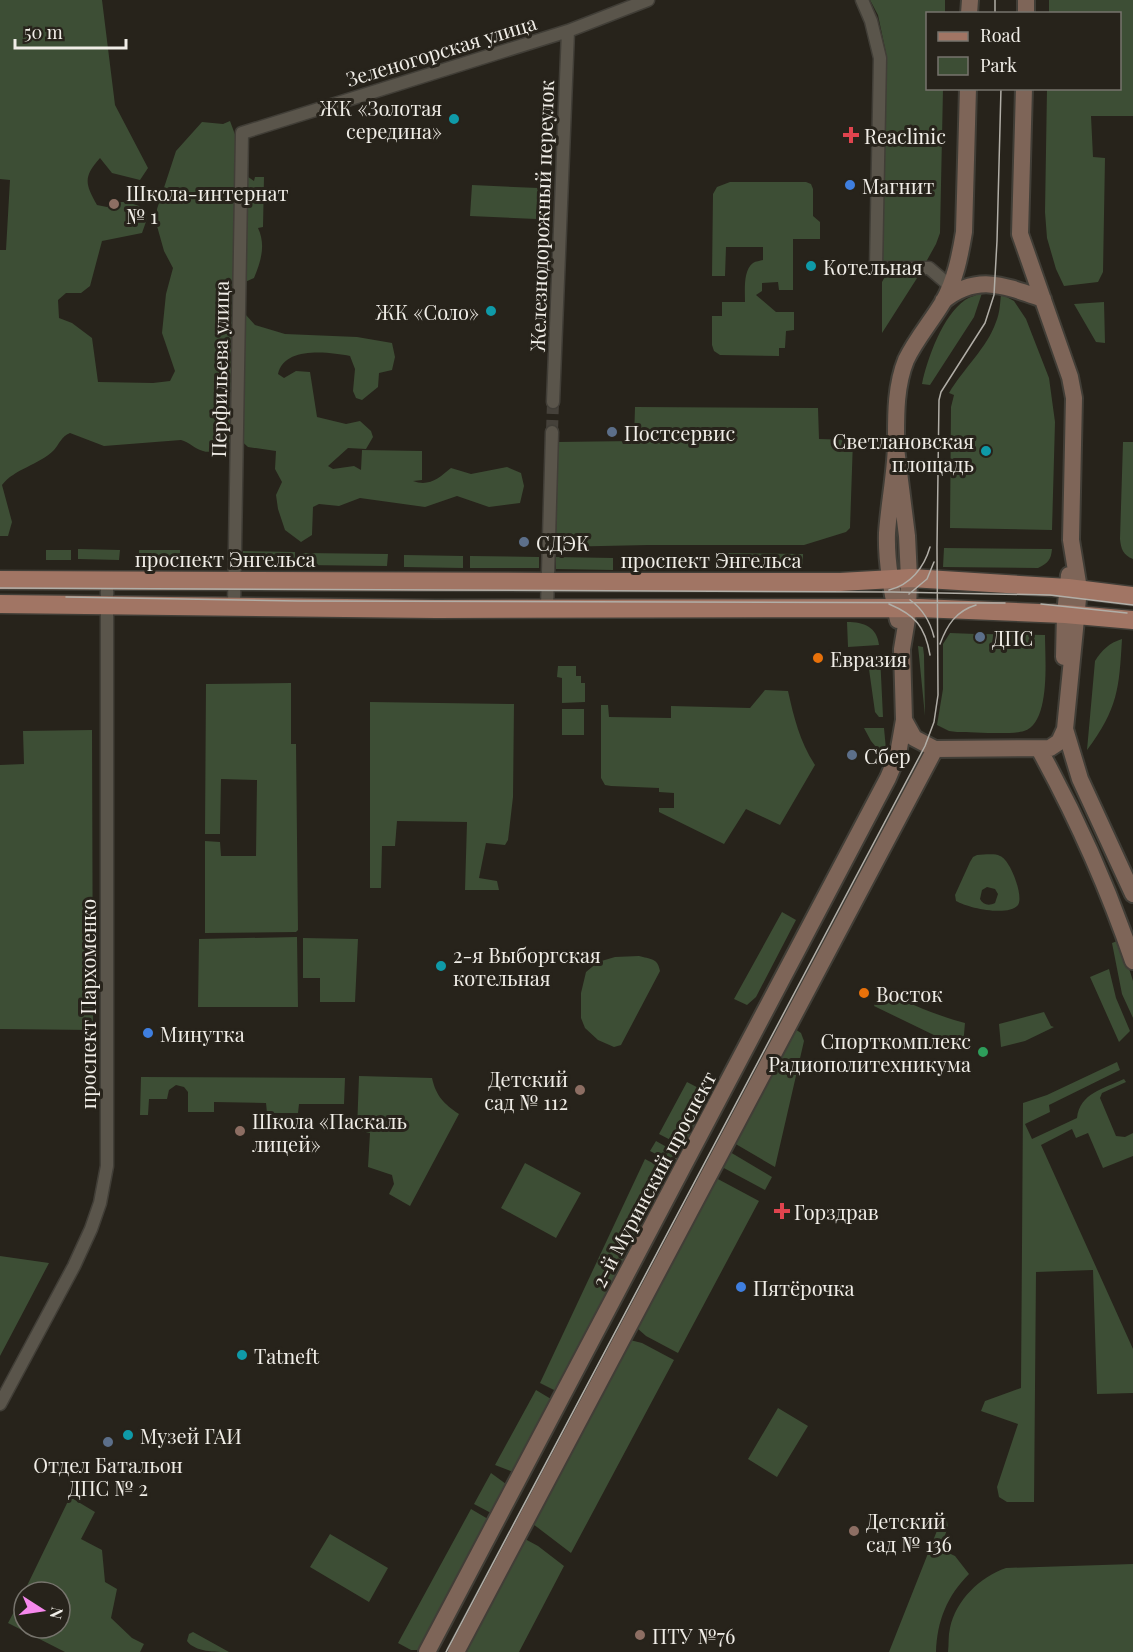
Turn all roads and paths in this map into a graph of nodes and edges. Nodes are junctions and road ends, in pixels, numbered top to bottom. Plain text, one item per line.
1 (648, 0) edge
2 (861, 0) edge
3 (568, 31) junction
4 (968, 90) edge
5 (1024, 90) edge
6 (243, 133) joint
7 (947, 293) junction
8 (1043, 298) junction
9 (553, 402) tunnel mouth
10 (552, 432) tunnel mouth
11 (896, 448) junction
12 (909, 578) junction
13 (890, 579) junction
14 (0, 580) edge
15 (107, 580) junction
16 (235, 581) junction
17 (548, 582) junction
18 (1074, 588) junction
19 (1133, 596) edge
20 (0, 604) edge
21 (107, 605) junction
22 (234, 606) junction
23 (547, 608) junction
24 (902, 608) junction
25 (1071, 615) junction
26 (1133, 620) edge
27 (904, 720) junction
28 (1065, 729) junction
29 (935, 749) junction
30 (1039, 749) junction
31 (1133, 894) edge
32 (1133, 961) edge
33 (0, 1404) edge
34 (427, 1652) edge
35 (456, 1652) edge

1 - 3 street, Зеленогорская улица
2 - 7 street
3 - 6 street, Зеленогорская улица
3 - 9 street, Железнодорожный переулок
4 - 7 main road
5 - 8 main road
6 - 16 street, Перфильева улица
7 - 8 main road
7 - 11 main road
8 - 18 main road
10 - 17 street
11 - 12 main road
11 - 13 main road
12 - 13 main road, проспект Энгельса
12 - 18 main road, проспект Энгельса
12 - 24 main road
13 - 17 main road, проспект Энгельса
13 - 24 main road
14 - 15 main road, проспект Энгельса
15 - 16 main road, проспект Энгельса
15 - 21 street, проспект Пархоменко
16 - 17 main road, проспект Энгельса
16 - 22 street, Перфильева улица
17 - 23 street
18 - 19 main road, проспект Энгельса
18 - 25 main road
20 - 21 main road
21 - 22 main road
21 - 33 street, проспект Пархоменко
22 - 23 main road
23 - 24 main road
24 - 25 main road
24 - 27 main road
25 - 26 main road
25 - 28 main road
27 - 29 main road
27 - 34 main road, 2-й Муринский проспект
28 - 30 main road
28 - 31 main road
29 - 30 main road
29 - 35 main road
30 - 32 main road

